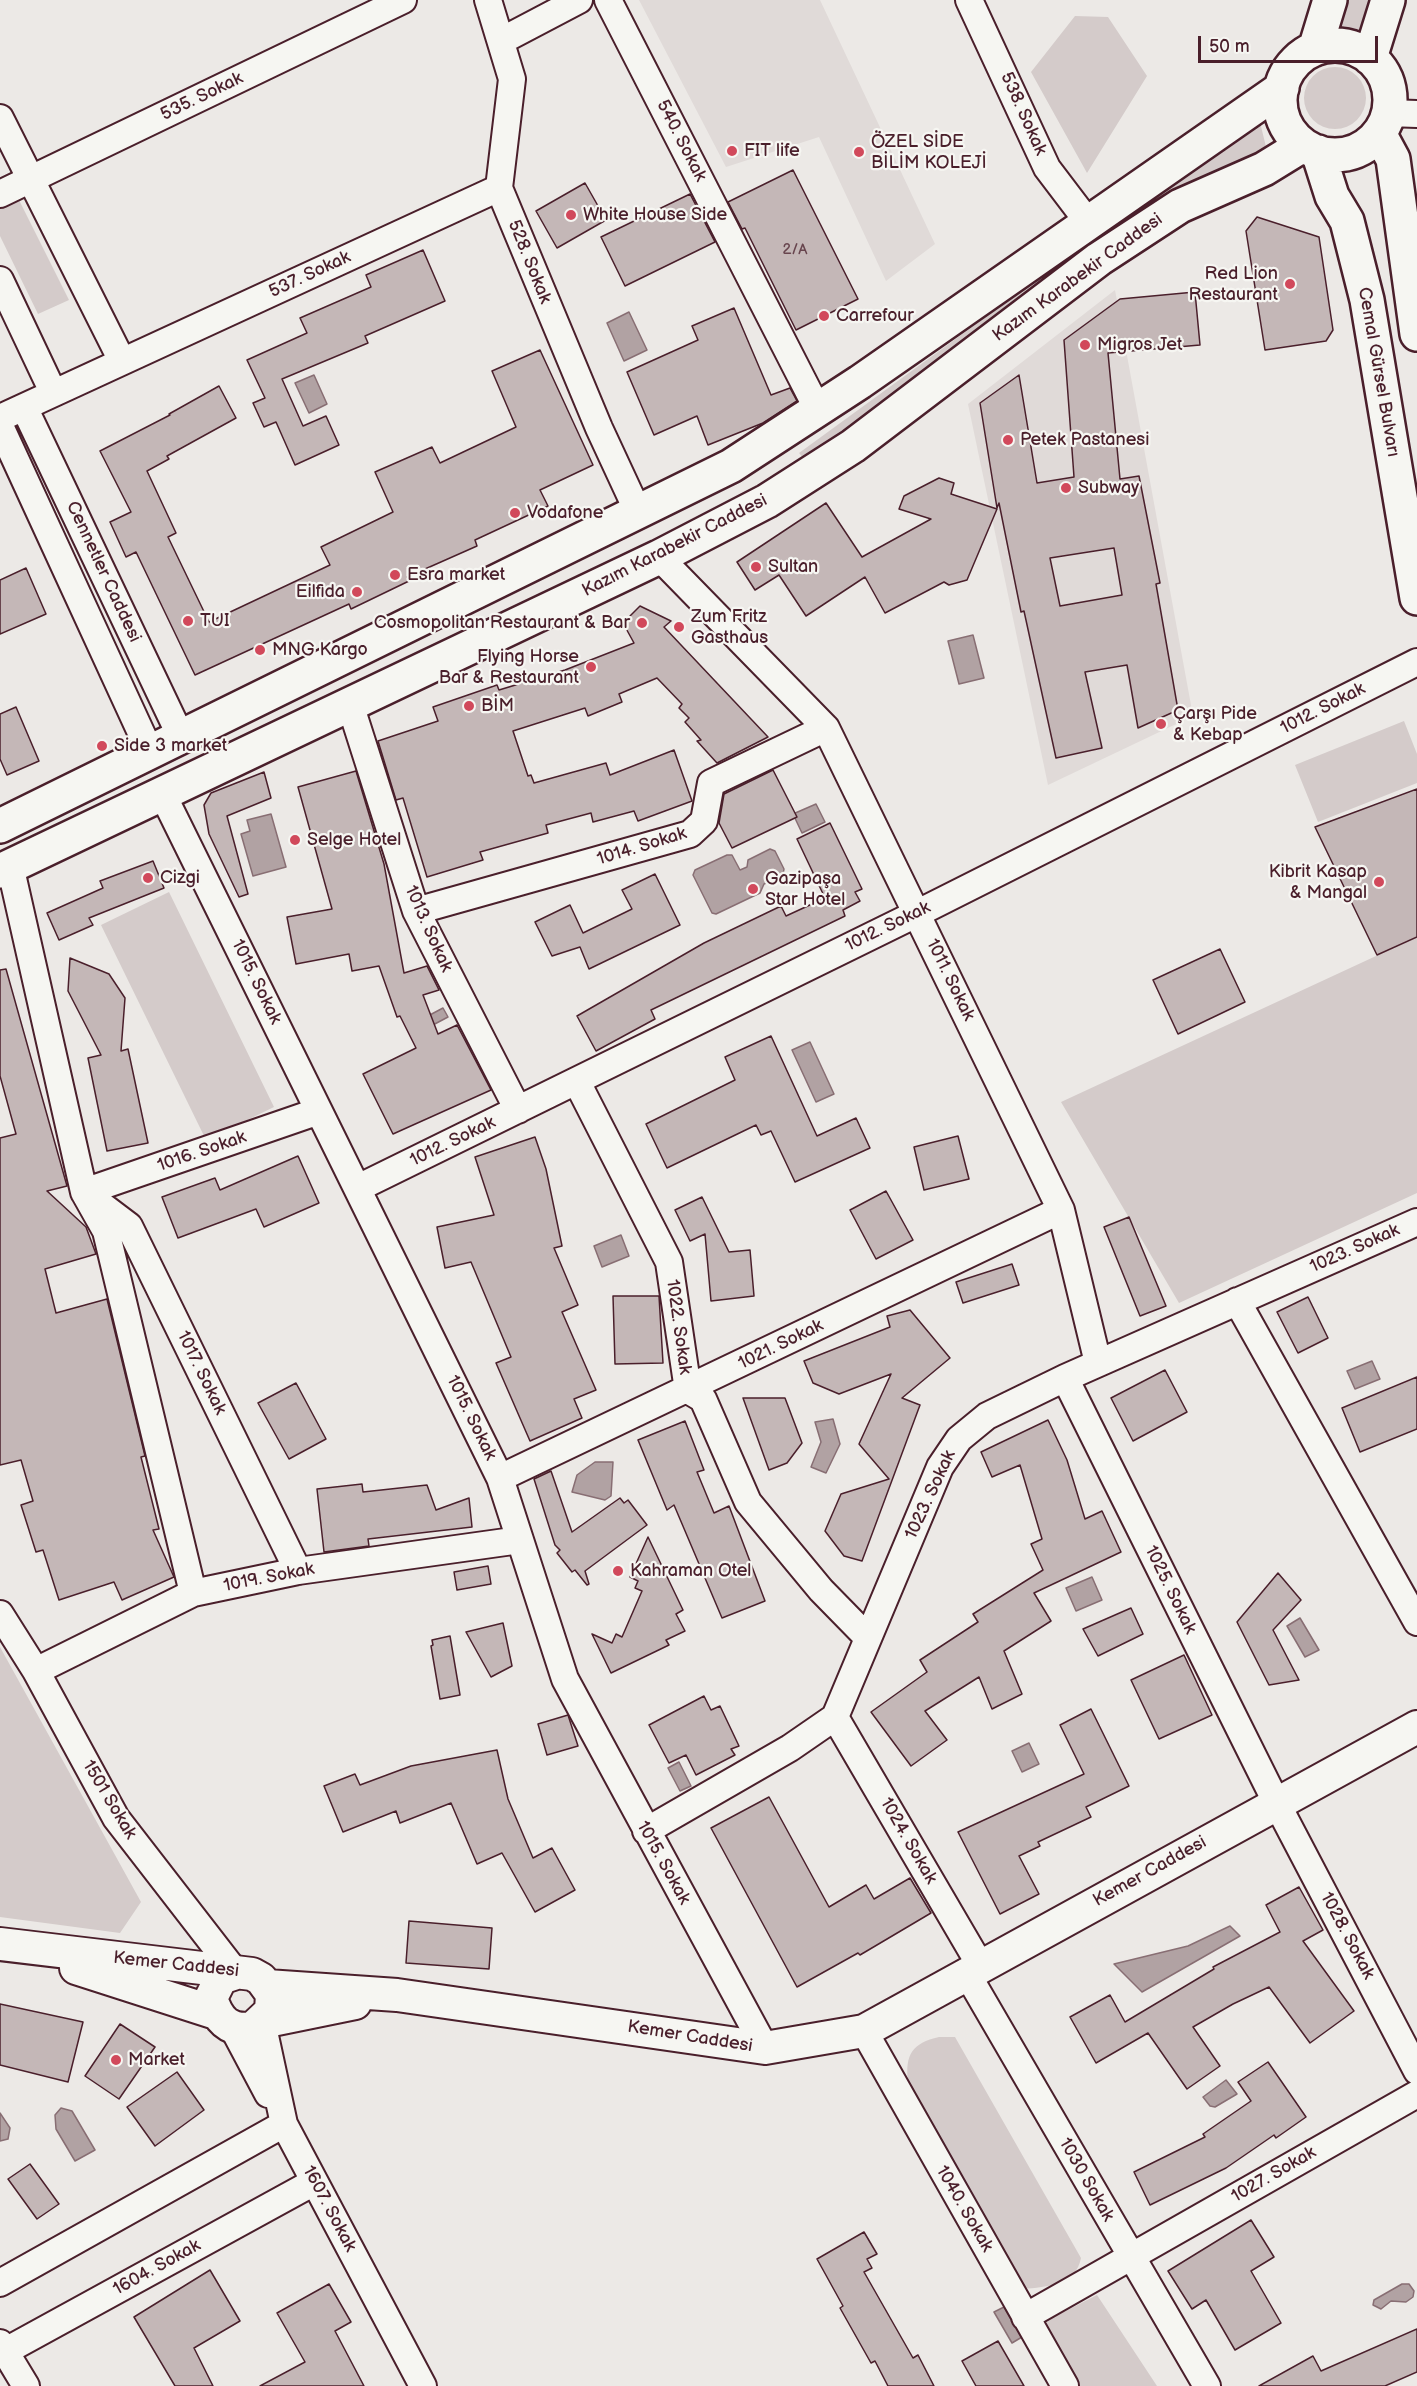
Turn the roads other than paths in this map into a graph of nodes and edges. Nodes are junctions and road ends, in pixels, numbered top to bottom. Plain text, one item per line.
1 (403, 0) edge
2 (488, 0) edge
3 (579, 0) edge
4 (608, 0) edge
5 (969, 0) edge
6 (1330, 0) edge
7 (1388, 0) edge
8 (501, 42) junction
9 (1315, 49) junction
10 (1370, 58) junction
11 (1282, 88) junction
12 (0, 118) edge
13 (1395, 120) edge
14 (1310, 149) junction
15 (30, 180) junction
16 (499, 188) junction
17 (0, 194) edge
18 (1088, 222) junction
19 (0, 280) edge
20 (1417, 334) edge
21 (122, 361) junction
22 (53, 392) junction
23 (24, 407) junction
24 (818, 410) junction
25 (0, 418) edge
26 (0, 426) edge
27 (638, 512) junction
28 (659, 557) junction
29 (1417, 598) edge
30 (1417, 662) edge
31 (350, 704) junction
32 (826, 728) junction
33 (181, 737) junction
34 (150, 752) junction
35 (162, 793) junction
36 (0, 826) edge
37 (5, 868) edge
38 (416, 911) junction
39 (918, 913) junction
40 (577, 1082) junction
41 (518, 1110) junction
42 (319, 1111) junction
43 (358, 1188) junction
44 (84, 1192) junction
45 (1061, 1210) junction
46 (1417, 1222) edge
47 (1237, 1301) junction
48 (1098, 1363) junction
49 (1065, 1378) junction
50 (687, 1390) junction
51 (500, 1478) junction
52 (520, 1540) junction
53 (298, 1571) junction
54 (193, 1593) junction
55 (0, 1614) edge
56 (1417, 1622) edge
57 (868, 1638) junction
58 (36, 1671) junction
59 (835, 1717) junction
60 (1417, 1727) edge
61 (1276, 1802) junction
62 (645, 1831) junction
63 (4, 1944) edge
64 (973, 1969) junction
65 (236, 1973) junction
66 (267, 1986) junction
67 (397, 1995) junction
68 (237, 2021) junction
69 (864, 2031) junction
70 (765, 2048) junction
71 (1417, 2070) edge
72 (1417, 2094) edge
73 (284, 2124) junction
74 (314, 2182) junction
75 (1130, 2257) junction
76 (0, 2283) edge
77 (1025, 2317) junction
78 (2, 2349) edge
79 (26, 2386) edge
80 (423, 2386) edge
81 (1065, 2386) edge
82 (1207, 2386) edge

1 - 15 street, 535. Sokak
2 - 8 street, 528. Sokak
3 - 8 street
4 - 24 street, 540. Sokak
5 - 18 street, 538. Sokak
6 - 9 main road
7 - 10 main road
8 - 16 street, 528. Sokak
9 - 10 main road
9 - 11 main road
10 - 13 main road
11 - 14 main road
11 - 18 main road
12 - 15 street
13 - 14 main road
13 - 20 main road
14 - 28 main road, Kazım Karabekir Caddesi
14 - 29 main road, Cemal Gürsel Bulvarı
15 - 17 street, 535. Sokak
15 - 21 street
16 - 21 street, 537. Sokak
16 - 27 street, 528. Sokak
18 - 24 main road
19 - 22 street
21 - 22 street
22 - 23 street
23 - 25 street
23 - 33 street, Cennetler Caddesi
24 - 27 main road
26 - 34 street, Cennetler Caddesi
27 - 33 main road
28 - 31 main road, Kazım Karabekir Caddesi
28 - 32 street, 1011. Sokak
30 - 39 street, 1012. Sokak
31 - 35 main road, Kazım Karabekir Caddesi
31 - 38 street, 1013. Sokak
32 - 38 street, 1014. Sokak
32 - 39 street, 1011. Sokak
33 - 34 main road
34 - 36 main road
35 - 37 main road, Kazım Karabekir Caddesi
35 - 42 street, 1015. Sokak
37 - 44 street
38 - 41 street, 1013. Sokak
39 - 40 street, 1012. Sokak
39 - 45 street, 1011. Sokak
40 - 41 street, 1012. Sokak
40 - 50 street, 1022. Sokak
41 - 43 street, 1012. Sokak
42 - 43 street, 1015. Sokak
42 - 44 street, 1016. Sokak
43 - 51 street, 1015. Sokak
44 - 53 street, 1017. Sokak
44 - 54 street
45 - 48 street, 1011. Sokak
45 - 50 street, 1021. Sokak
46 - 47 street, 1023. Sokak
47 - 48 street, 1023. Sokak
47 - 56 street
48 - 49 street, 1023. Sokak
49 - 57 street, 1023. Sokak
49 - 61 street, 1025. Sokak
50 - 51 street, 1021. Sokak
50 - 57 street, 1022. Sokak
51 - 52 street, 1015. Sokak
52 - 53 street, 1019. Sokak
52 - 62 street, 1015. Sokak
53 - 54 street, 1019. Sokak
54 - 58 street, 1019. Sokak
55 - 58 street, 1501 Sokak
57 - 59 street, 1023. Sokak
58 - 65 street, 1501 Sokak
59 - 62 street
59 - 64 street, 1024. Sokak
60 - 61 street, Kemer Caddesi
61 - 64 street, Kemer Caddesi
61 - 71 street, 1028. Sokak
62 - 70 street, 1015. Sokak
63 - 65 street, Kemer Caddesi
63 - 68 street
64 - 69 street, Kemer Caddesi
64 - 75 street, 1030 Sokak
65 - 66 street, Kemer Caddesi
65 - 68 street
66 - 67 street, Kemer Caddesi
66 - 68 street
67 - 68 street
67 - 70 street, Kemer Caddesi
68 - 73 street, 1607. Sokak
69 - 70 street, Kemer Caddesi
69 - 77 street, 1040. Sokak
72 - 75 street, 1027. Sokak
73 - 74 street, 1607. Sokak
73 - 76 street
74 - 78 street, 1604. Sokak
74 - 80 street, 1607. Sokak
75 - 77 street, 1027. Sokak
75 - 82 street, 1030 Sokak
77 - 81 street, 1040. Sokak
78 - 79 street

